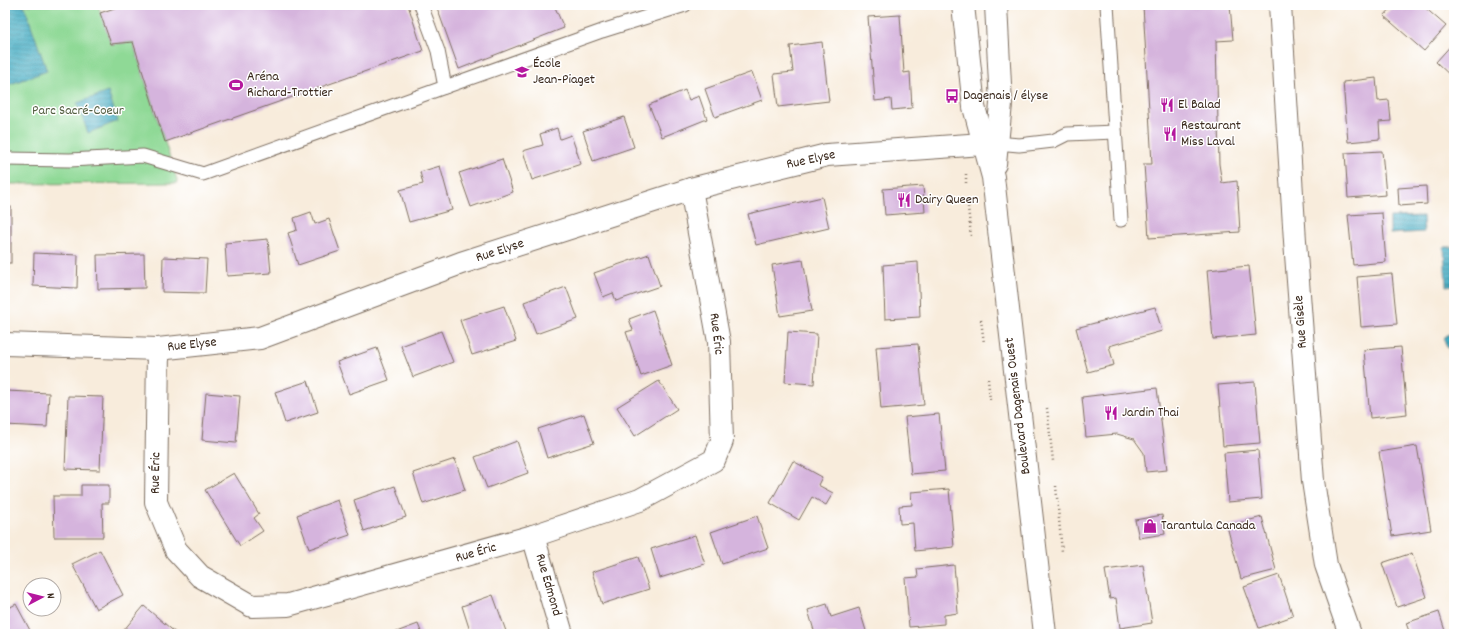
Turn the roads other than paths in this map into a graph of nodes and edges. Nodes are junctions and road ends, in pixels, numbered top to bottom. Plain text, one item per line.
1 (421, 5) edge
2 (686, 5) edge
3 (963, 5) edge
4 (996, 5) edge
5 (1107, 5) edge
6 (1280, 5) edge
7 (445, 87) junction
8 (1115, 132) junction
9 (990, 143) junction
10 (5, 159) edge
11 (691, 189) junction
12 (1121, 220) dead end
13 (5, 344) edge
14 (158, 349) junction
15 (533, 536) junction
16 (562, 634) edge
17 (1045, 634) edge
18 (1350, 634) edge

1 - 7 lane
2 - 7 lane
3 - 9 street, Boulevard Dagenais Ouest
4 - 9 street, Boulevard Dagenais Ouest
5 - 8 lane
6 - 18 street, Rue Gisèle
7 - 10 lane
8 - 9 lane
8 - 12 lane
9 - 11 street, Rue Elyse
9 - 17 street, Boulevard Dagenais Ouest
11 - 14 street, Rue Elyse
11 - 15 street, Rue Éric
13 - 14 street, Rue Elyse
14 - 15 street, Rue Éric
15 - 16 street, Rue Edmond

